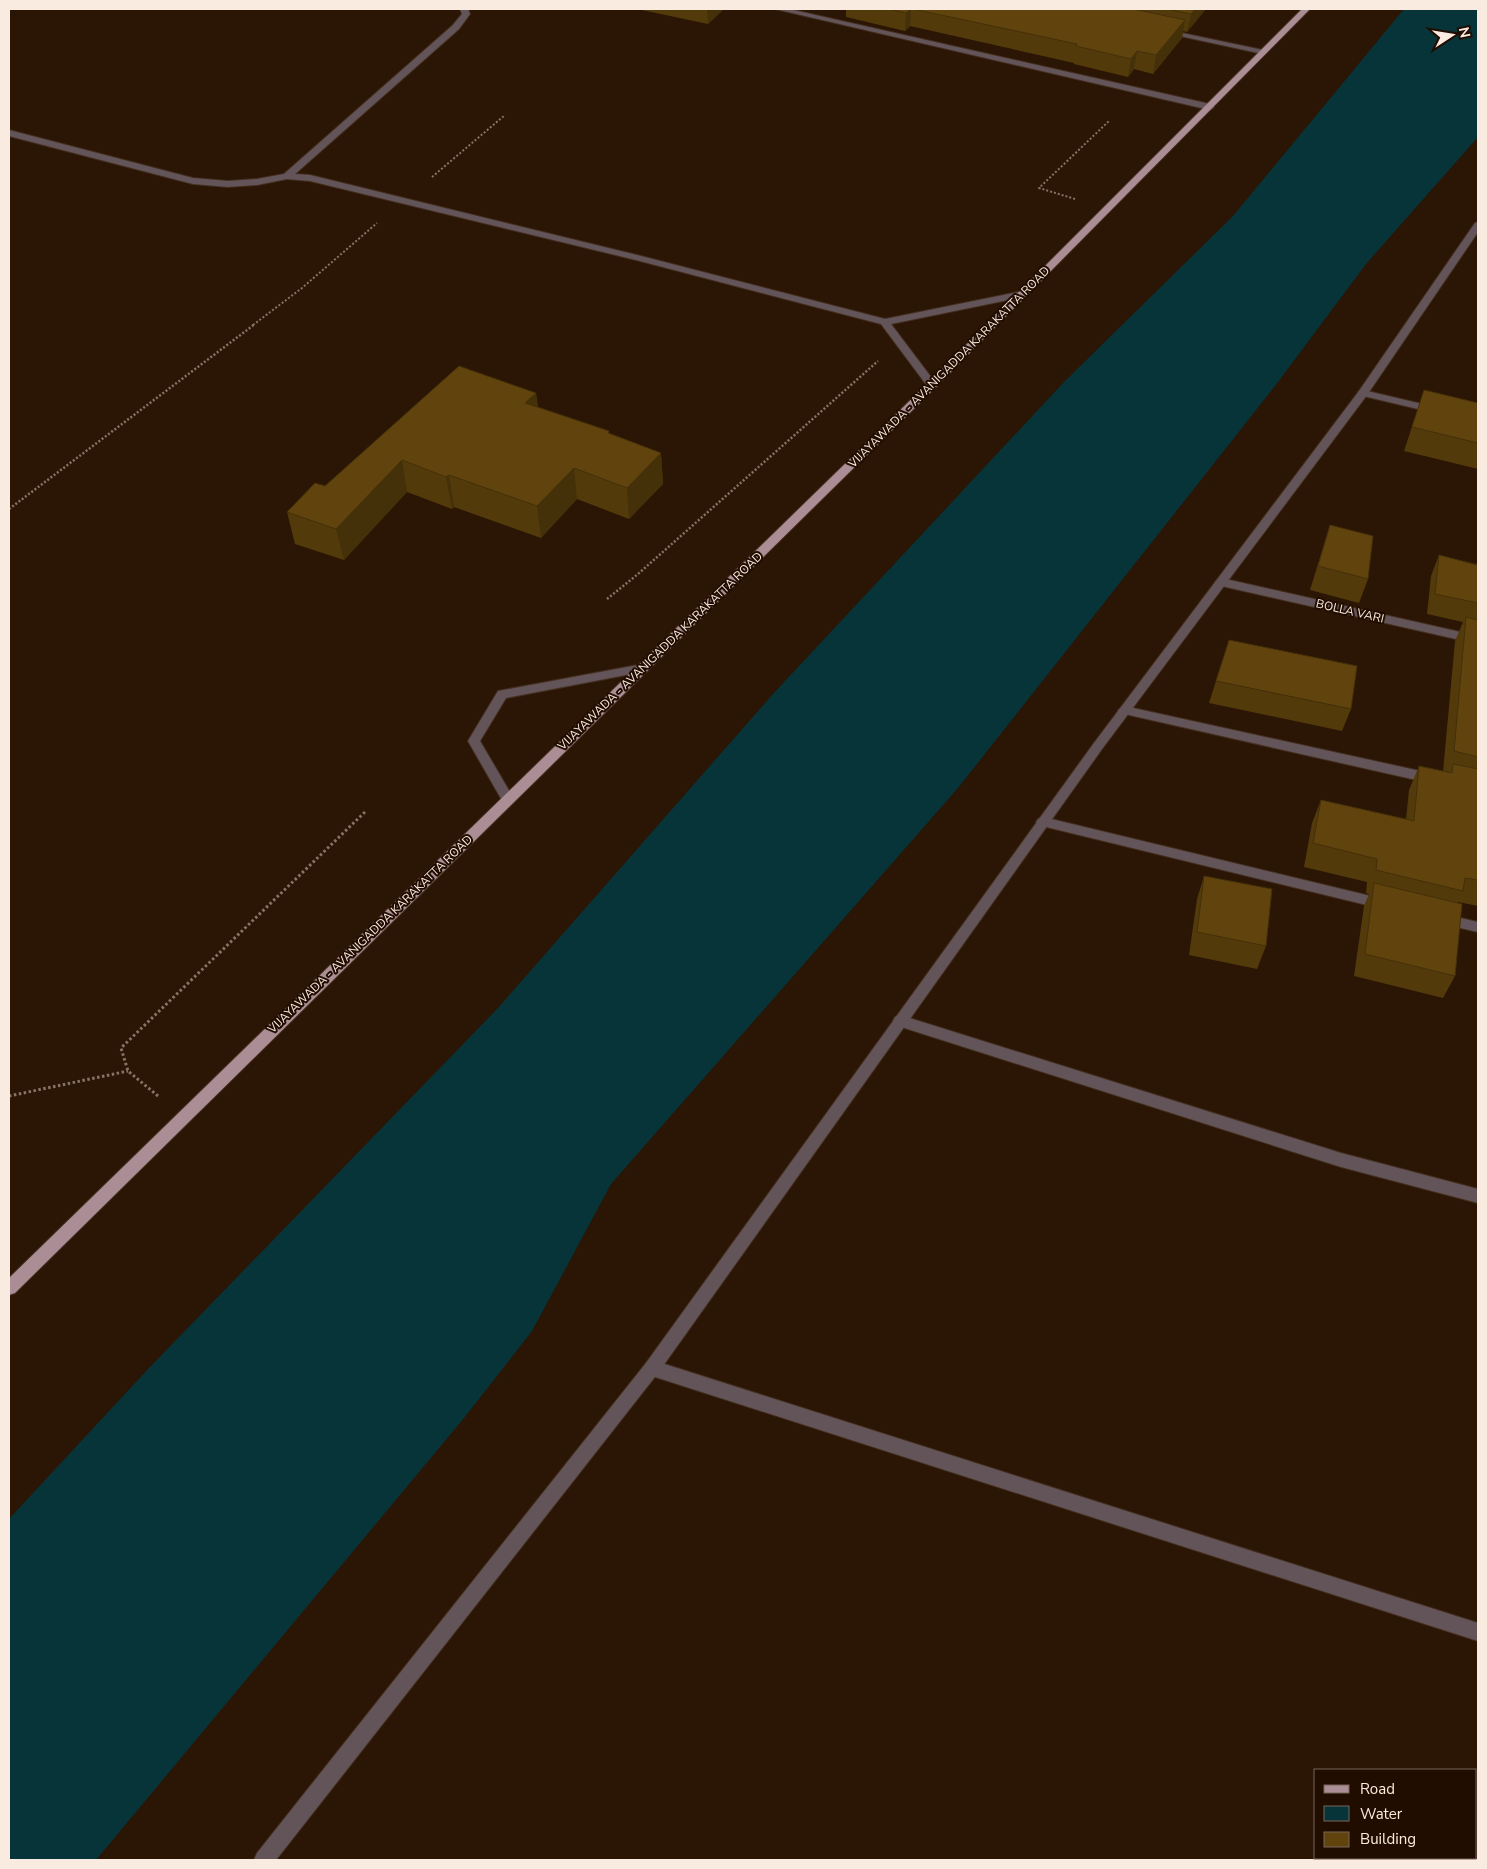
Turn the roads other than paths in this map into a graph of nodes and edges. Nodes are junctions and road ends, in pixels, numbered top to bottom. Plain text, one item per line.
1 (464, 9) edge
2 (780, 9) edge
3 (1306, 9) edge
4 (1157, 29) edge
5 (1263, 52) junction
6 (1210, 107) junction
7 (9, 133) edge
8 (287, 176) junction
9 (1478, 225) edge
10 (1023, 294) junction
11 (885, 322) junction
12 (932, 385) junction
13 (1363, 393) junction
14 (1450, 413) edge
15 (1221, 582) junction
16 (1478, 640) edge
17 (643, 668) junction
18 (1124, 710) junction
19 (1450, 783) edge
20 (508, 799) junction
21 (1043, 822) junction
22 (1391, 906) edge
23 (1430, 916) edge
24 (1478, 927) edge
25 (900, 1021) junction
26 (1478, 1196) edge
27 (9, 1288) edge
28 (652, 1368) junction
29 (1478, 1632) edge
30 (264, 1860) edge

1 - 8 street
2 - 6 street
3 - 5 main road, VIJAYAWADA - AVANIGADDA KARAKATTA ROAD
4 - 5 street
5 - 6 main road, VIJAYAWADA - AVANIGADDA KARAKATTA ROAD
6 - 10 main road, VIJAYAWADA - AVANIGADDA KARAKATTA ROAD
7 - 8 street
8 - 11 street
9 - 13 street
10 - 11 street
10 - 12 main road, VIJAYAWADA - AVANIGADDA KARAKATTA ROAD
11 - 12 street
12 - 17 main road, VIJAYAWADA - AVANIGADDA KARAKATTA ROAD
13 - 14 street
13 - 15 street
15 - 16 street, BOLLA VARI
15 - 18 street
17 - 20 main road, VIJAYAWADA - AVANIGADDA KARAKATTA ROAD
17 - 20 street
18 - 19 street
18 - 21 street
20 - 27 main road, VIJAYAWADA - AVANIGADDA KARAKATTA ROAD
21 - 22 street
21 - 25 street
23 - 24 street
25 - 26 street
25 - 28 street
28 - 29 street
28 - 30 street

